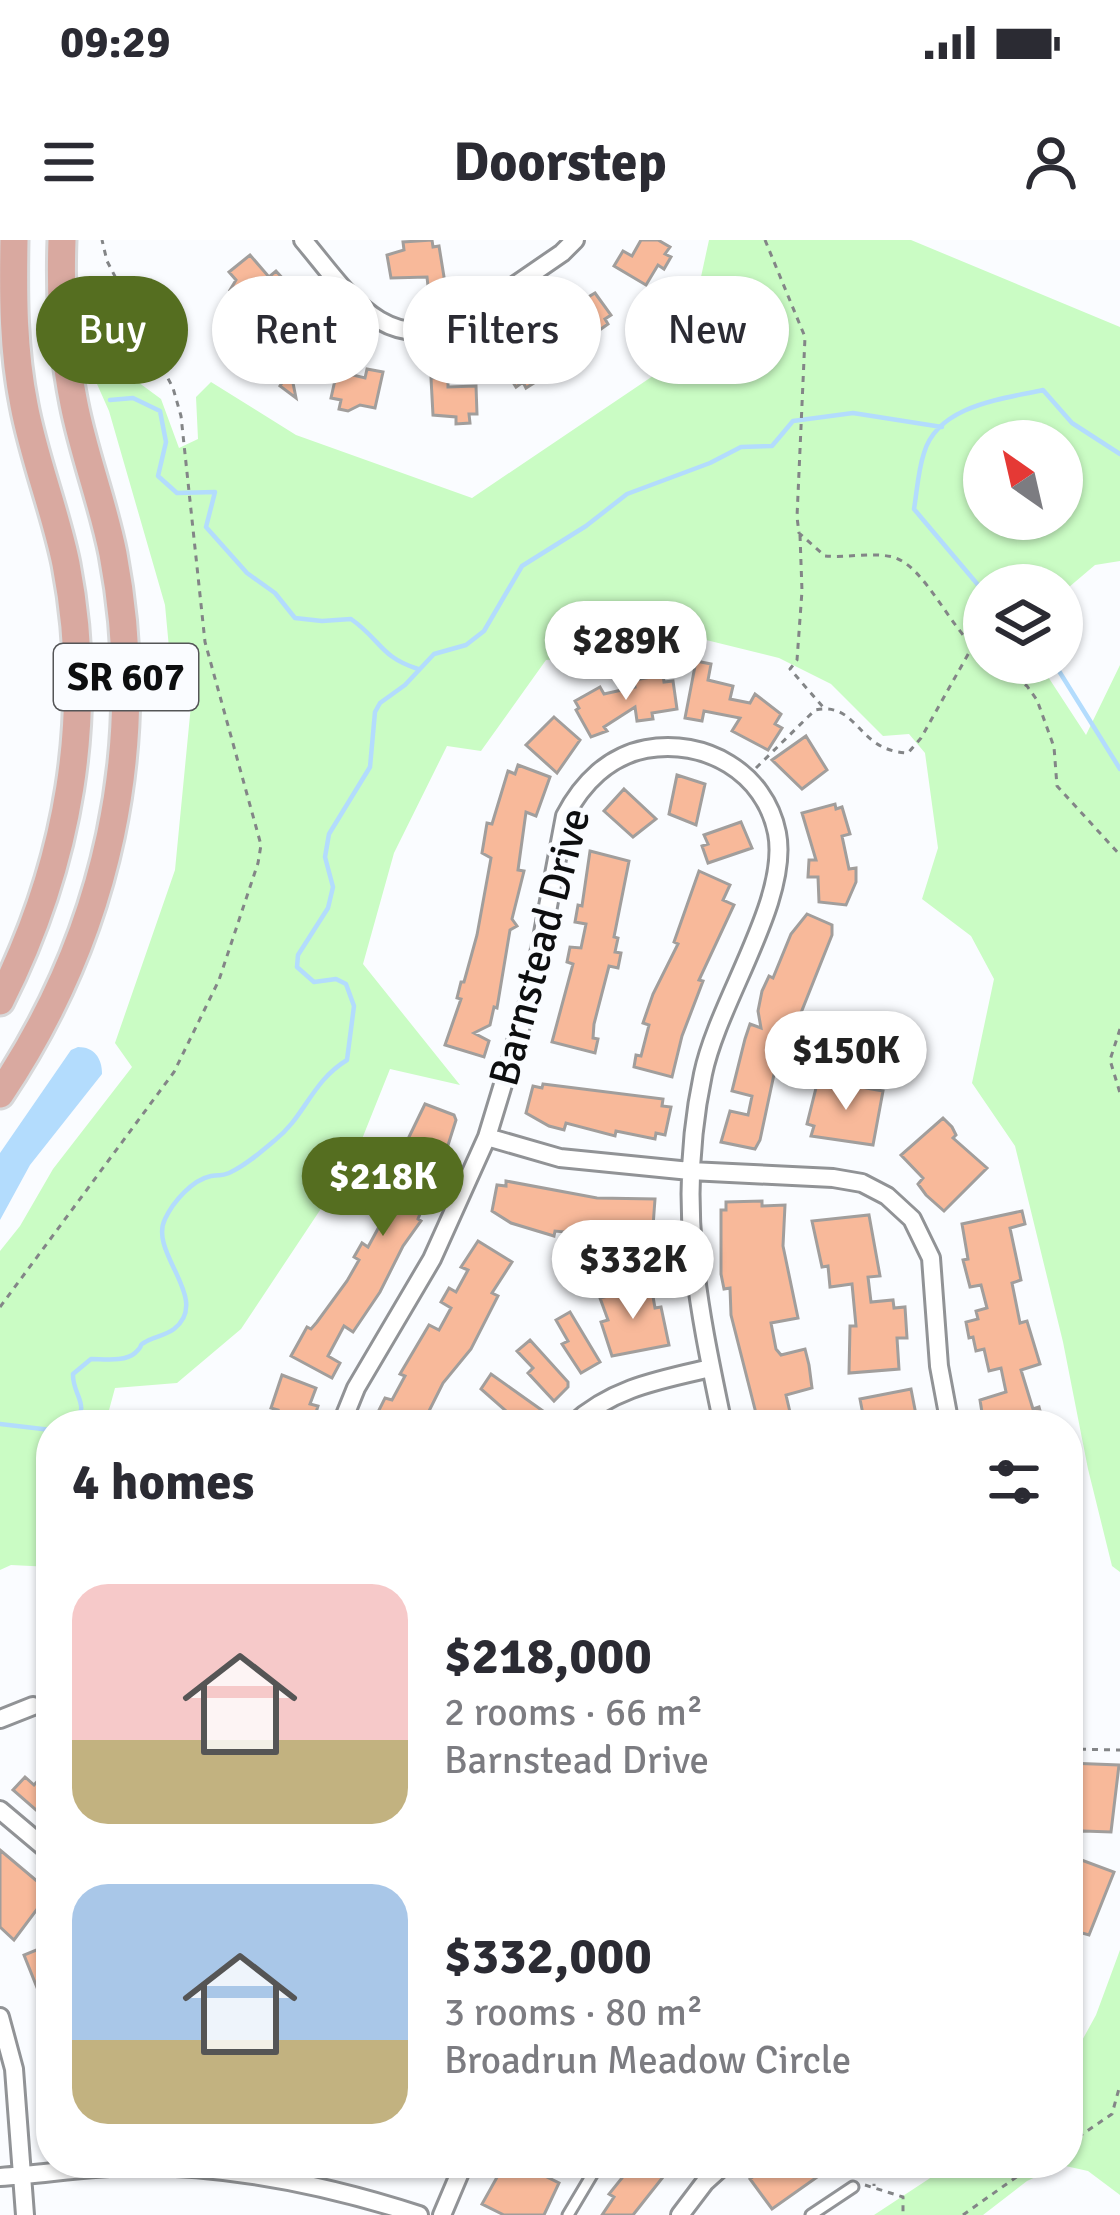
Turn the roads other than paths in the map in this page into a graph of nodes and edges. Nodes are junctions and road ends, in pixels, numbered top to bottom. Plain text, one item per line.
1 (14, 240) edge
2 (62, 240) edge
3 (303, 240) edge
4 (575, 240) edge
5 (0, 1001) edge
6 (0, 1094) edge
7 (487, 1137) junction
8 (690, 1171) junction
9 (711, 1368) junction
10 (347, 1410) edge
11 (591, 1410) edge
12 (720, 1410) edge
13 (947, 1410) edge
14 (33, 1706) dead end
15 (0, 1719) edge
16 (0, 1810) edge
17 (36, 1840) edge
18 (0, 2017) edge
19 (36, 2174) edge
20 (23, 2175) junction
21 (0, 2177) edge
22 (280, 2178) edge
23 (458, 2178) edge
24 (590, 2178) edge
25 (709, 2178) edge
26 (853, 2187) road end
27 (25, 2215) edge
28 (419, 2215) edge
29 (442, 2215) edge
30 (568, 2215) edge
31 (680, 2215) edge
32 (811, 2215) edge

1 - 5 main road, SR 607
2 - 6 main road, SR 607
3 - 4 street
7 - 8 street
7 - 8 street, Barnstead Drive
7 - 10 street, Barnstead Drive
8 - 9 street
8 - 13 street
9 - 11 street
9 - 12 street
14 - 15 street
16 - 17 street
18 - 20 street
19 - 20 street
20 - 21 street
20 - 27 street
22 - 28 street
23 - 29 street
24 - 30 lane
25 - 31 street
26 - 32 lane

